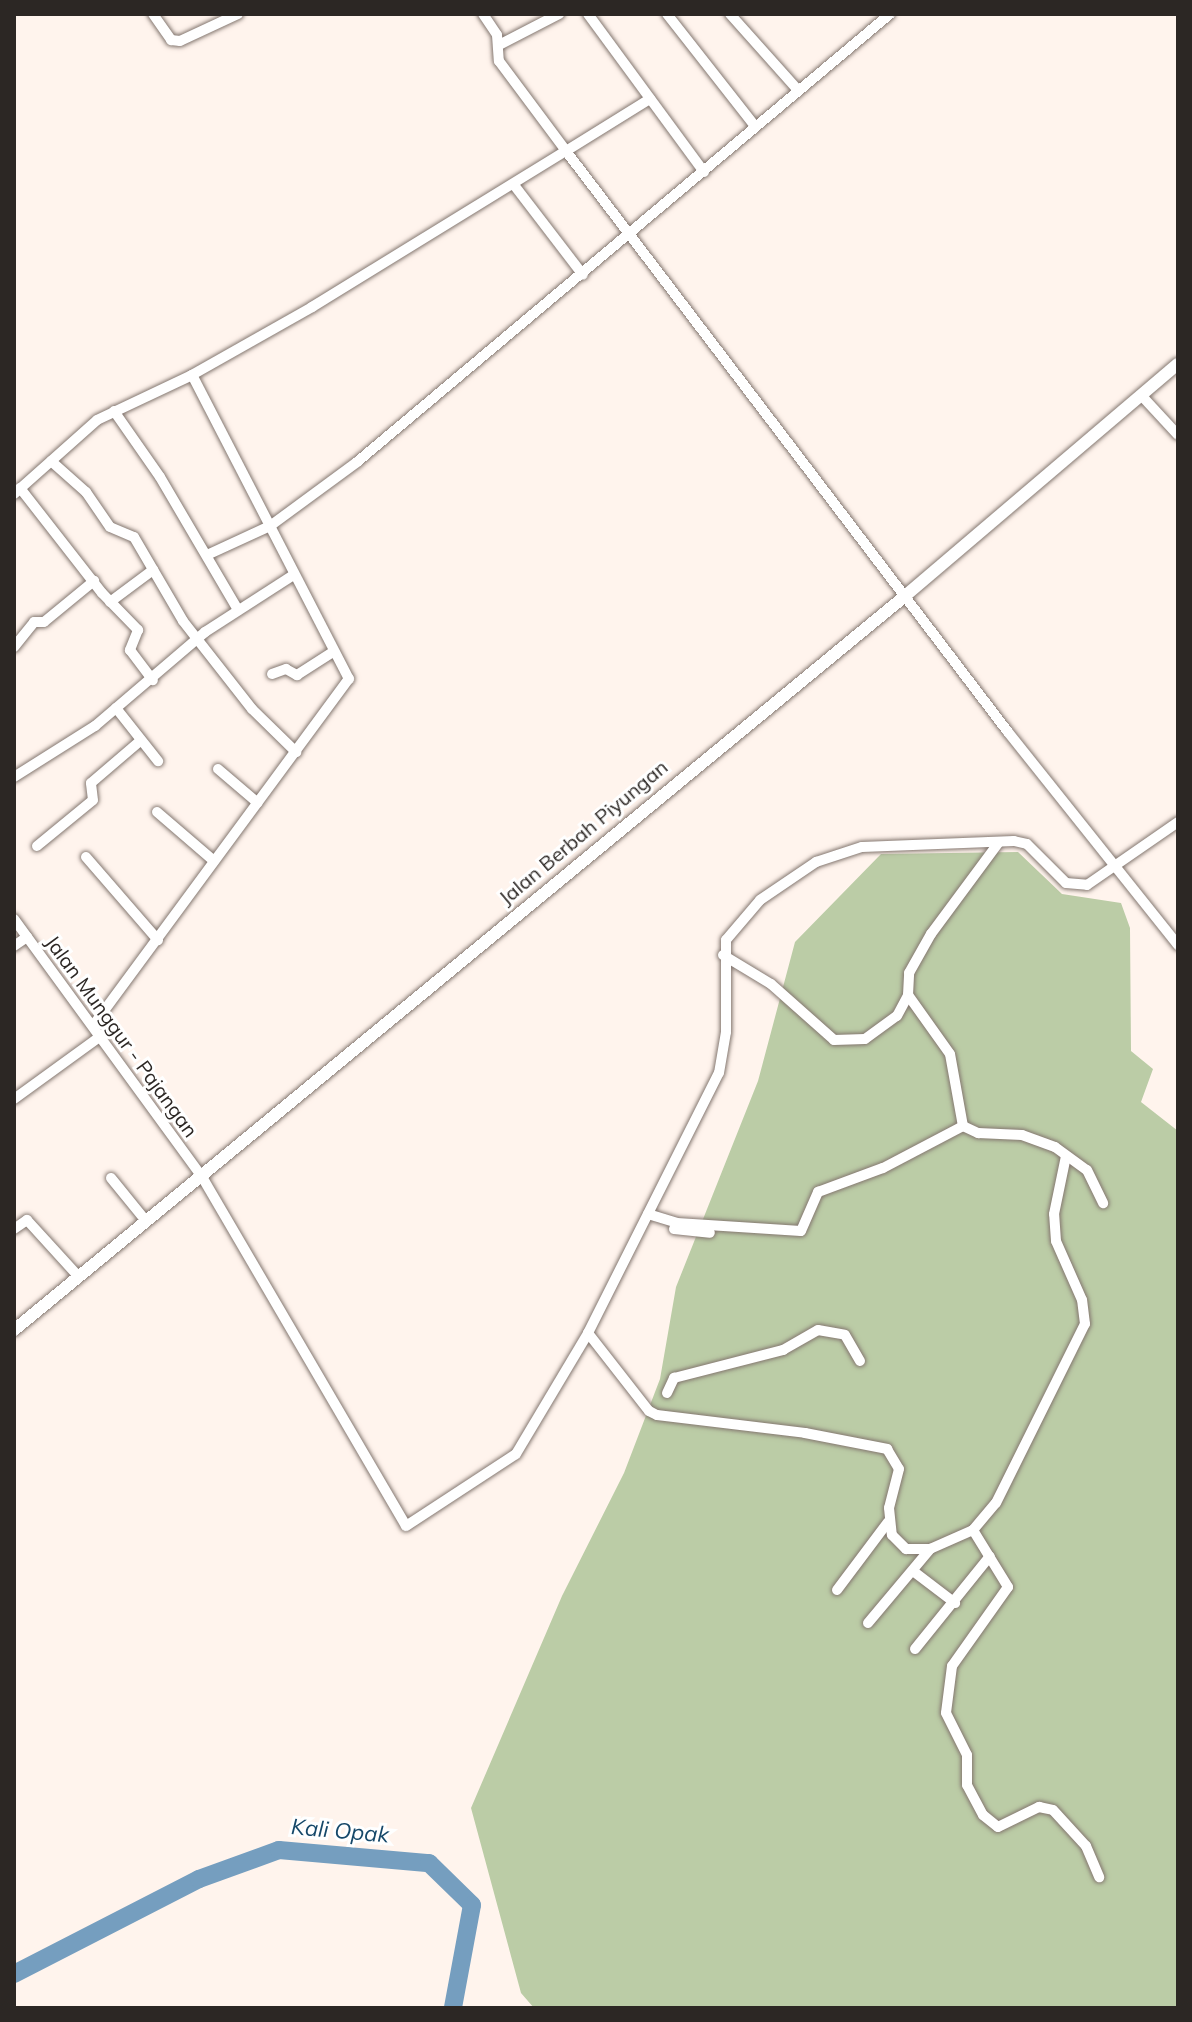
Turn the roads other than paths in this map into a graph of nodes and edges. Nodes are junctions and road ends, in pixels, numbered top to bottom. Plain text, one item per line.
1 (153, 14) edge
2 (238, 14) edge
3 (588, 14) edge
4 (667, 14) edge
5 (730, 14) edge
6 (890, 14) edge
7 (484, 15) edge
8 (555, 15) edge
9 (498, 40) junction
10 (797, 89) junction
11 (650, 99) junction
12 (754, 125) junction
13 (566, 151) junction
14 (704, 172) junction
15 (514, 185) junction
16 (630, 233) junction
17 (583, 275) junction
18 (1178, 364) edge
19 (192, 375) junction
20 (1141, 395) junction
21 (114, 411) junction
22 (1178, 435) edge
23 (51, 461) junction
24 (17, 491) edge
25 (270, 526) junction
26 (207, 555) junction
27 (153, 570) junction
28 (292, 576) junction
29 (94, 581) junction
30 (905, 596) junction
31 (110, 602) junction
32 (238, 610) junction
33 (197, 639) junction
34 (14, 647) edge
35 (333, 652) junction
36 (272, 674) dead end
37 (153, 680) junction
38 (116, 708) junction
39 (140, 741) junction
40 (296, 752) junction
41 (158, 761) dead end
42 (218, 769) dead end
43 (14, 777) edge
44 (258, 803) junction
45 (157, 812) dead end
46 (1178, 822) edge
47 (999, 842) junction
48 (37, 846) dead end
49 (86, 857) dead end
50 (214, 861) junction
51 (1114, 868) junction
52 (14, 919) edge
53 (27, 937) junction
54 (158, 940) junction
55 (1178, 945) edge
56 (14, 946) edge
57 (723, 955) junction
58 (908, 995) junction
59 (95, 1023) junction
60 (102, 1035) junction
61 (14, 1099) edge
62 (963, 1126) junction
63 (1066, 1156) junction
64 (201, 1175) junction
65 (111, 1178) dead end
66 (1103, 1203) dead end
67 (647, 1217) junction
68 (146, 1221) junction
69 (14, 1229) edge
70 (710, 1233) dead end
71 (78, 1276) junction
72 (14, 1330) edge
73 (588, 1333) junction
74 (860, 1361) dead end
75 (667, 1393) dead end
76 (888, 1522) junction
77 (973, 1530) junction
78 (930, 1549) junction
79 (990, 1556) junction
80 (913, 1571) junction
81 (837, 1590) dead end
82 (955, 1603) junction
83 (868, 1623) dead end
84 (915, 1649) dead end
85 (1099, 1877) dead end

1 - 2 street
3 - 11 street
4 - 12 street
5 - 10 street
6 - 10 street
7 - 9 street
8 - 9 street
9 - 13 street
10 - 12 street
11 - 13 street
11 - 14 street
12 - 14 street
13 - 15 street
13 - 16 street
14 - 16 street
15 - 17 street
15 - 19 street
16 - 17 street
16 - 30 street
17 - 25 street
18 - 20 street, Jalan Berbah Piyungan
19 - 21 street
19 - 25 street
20 - 22 street
20 - 30 street, Jalan Berbah Piyungan
21 - 23 street
21 - 26 street
23 - 24 street
23 - 27 street
24 - 29 street
25 - 26 street
25 - 28 street
26 - 32 street
27 - 31 street
27 - 33 street
28 - 32 street
28 - 35 street
29 - 31 street
29 - 34 street
30 - 51 street
30 - 64 street, Jalan Berbah Piyungan
31 - 37 street
32 - 33 street
33 - 37 street
33 - 40 street
35 - 36 street
35 - 40 street
37 - 38 street
38 - 39 street
38 - 43 street
39 - 41 street
39 - 48 street
40 - 44 street
42 - 44 street
44 - 50 street
45 - 50 street
46 - 51 street
47 - 51 street
47 - 57 street
47 - 58 street
49 - 54 street
50 - 54 street
51 - 55 street
52 - 53 street, Jalan Munggur - Pajangan
53 - 56 street
53 - 59 street, Jalan Munggur - Pajangan
54 - 59 street
57 - 58 street
57 - 67 street
58 - 62 street
59 - 60 street, Jalan Munggur - Pajangan
60 - 61 street
60 - 64 street, Jalan Munggur - Pajangan
62 - 63 street
62 - 67 street
63 - 66 street
63 - 77 street
64 - 68 street, Jalan Berbah Piyungan
64 - 73 street, Jalan Munggur - Pajangan
65 - 68 street
67 - 70 street
67 - 73 street
68 - 71 street, Jalan Berbah Piyungan
69 - 71 street
71 - 72 street, Jalan Berbah Piyungan
73 - 76 street
74 - 75 street
76 - 78 street
76 - 81 street
77 - 78 street
77 - 79 street
78 - 80 street
79 - 82 street
79 - 85 street
80 - 82 street
80 - 83 street
82 - 84 street

